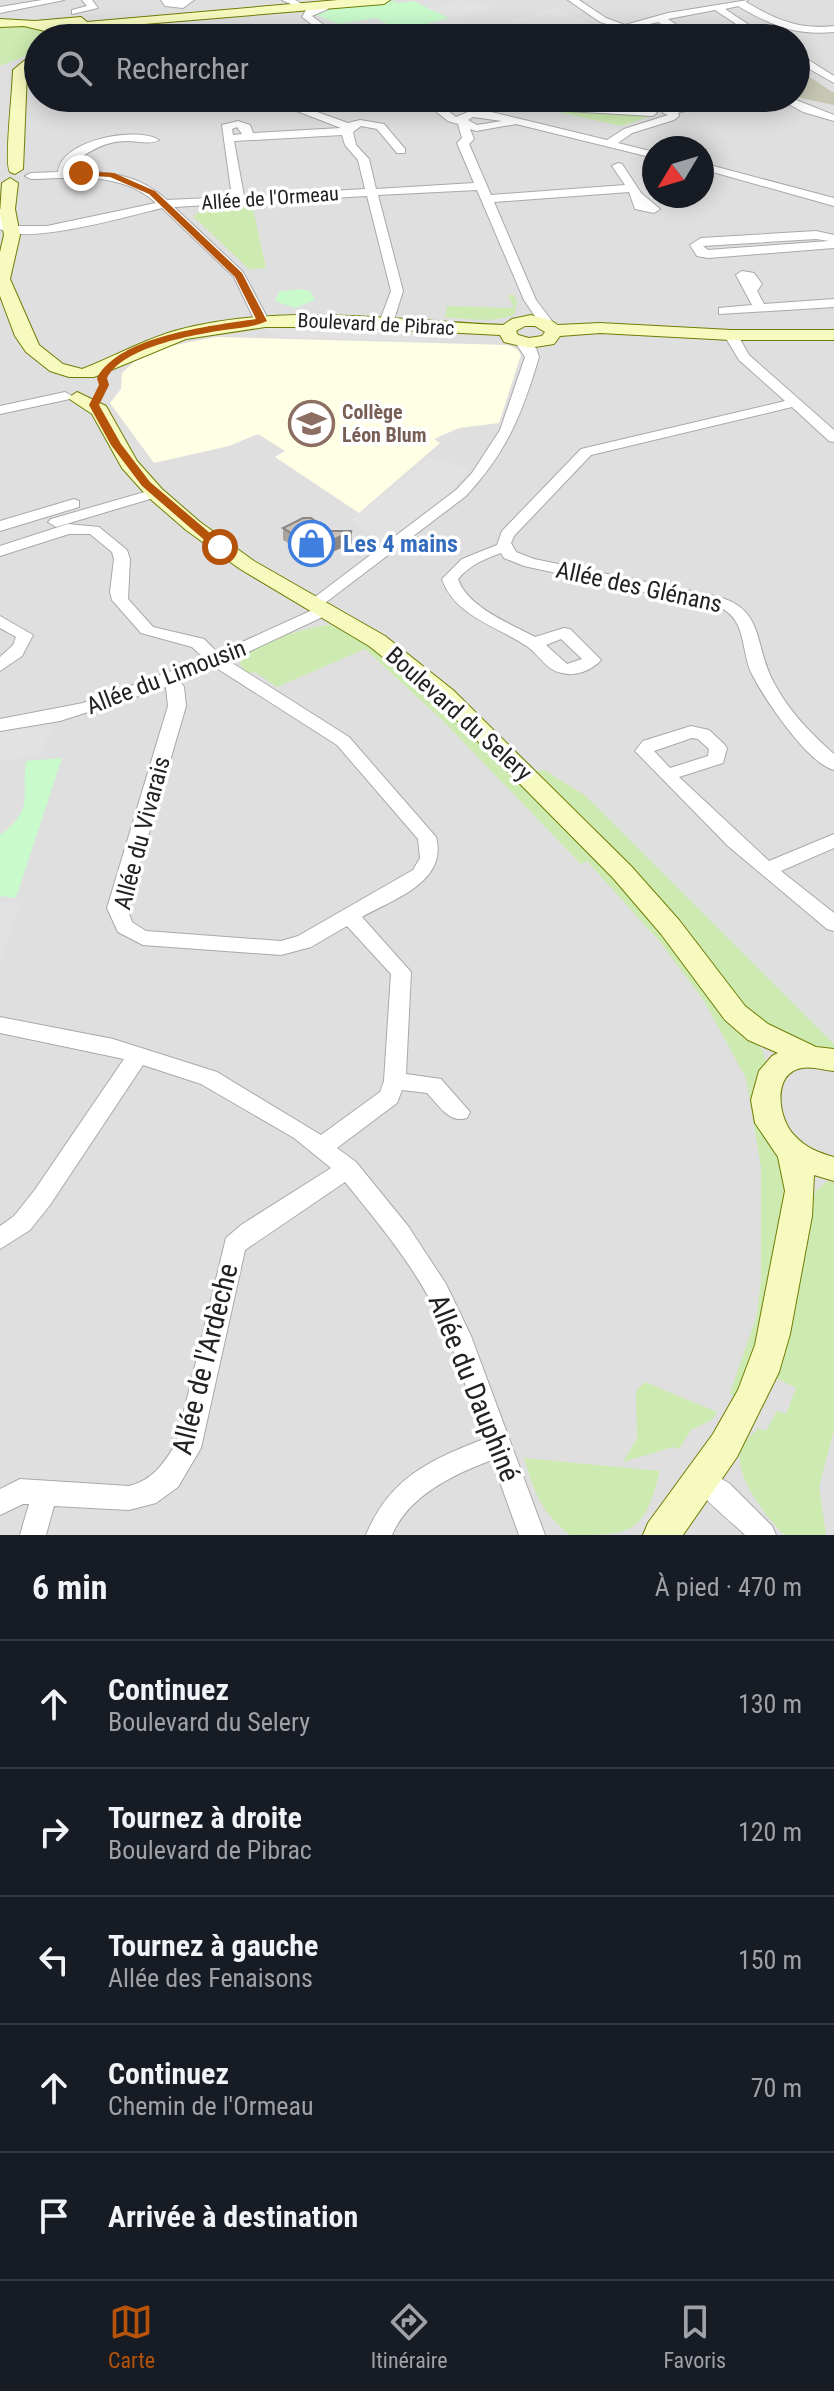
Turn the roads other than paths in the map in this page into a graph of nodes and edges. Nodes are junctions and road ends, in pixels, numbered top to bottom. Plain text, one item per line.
1 (59, 0) edge
2 (87, 0) edge
3 (166, 0) edge
4 (189, 0) edge
5 (346, 0) edge
6 (384, 0) edge
7 (563, 0) edge
8 (573, 0) edge
9 (742, 1) edge
10 (292, 2) edge
11 (325, 7) junction
12 (716, 7) junction
13 (0, 10) edge
14 (75, 12) dead end
15 (178, 13) junction
16 (654, 20) junction
17 (4, 21) edge
18 (37, 24) joint
19 (96, 24) edge
20 (179, 24) edge
21 (315, 24) edge
22 (591, 24) edge
23 (616, 24) edge
24 (638, 24) edge
25 (652, 24) edge
26 (662, 24) edge
27 (742, 24) edge
28 (779, 24) edge
29 (834, 29) edge
30 (810, 33) edge
31 (834, 37) edge
32 (810, 41) edge
33 (24, 64) edge
34 (810, 65) edge
35 (24, 67) edge
36 (834, 80) edge
37 (810, 111) edge
38 (304, 112) edge
39 (443, 112) edge
40 (476, 112) edge
41 (495, 112) edge
42 (670, 112) edge
43 (465, 118) junction
44 (834, 118) edge
45 (492, 122) junction
46 (348, 129) junction
47 (468, 139) junction
48 (153, 140) dead end
49 (606, 143) junction
50 (401, 151) dead end
51 (642, 152) edge
52 (642, 159) edge
53 (748, 165) dead end
54 (618, 166) junction
55 (714, 169) edge
56 (5, 174) edge
57 (64, 175) junction
58 (35, 176) dead end
59 (755, 179) junction
60 (483, 186) junction
61 (371, 192) junction
62 (635, 192) junction
63 (488, 199) junction
64 (239, 201) junction
65 (834, 202) edge
66 (166, 204) junction
67 (0, 213) edge
68 (665, 221) dead end
69 (11, 230) junction
70 (741, 246) dead end
71 (833, 246) edge
72 (1, 277) edge
73 (750, 291) dead end
74 (530, 300) junction
75 (834, 303) edge
76 (760, 308) junction
77 (724, 311) dead end
78 (262, 321) junction
79 (386, 323) junction
80 (551, 328) junction
81 (515, 332) junction
82 (731, 335) junction
83 (834, 335) edge
84 (79, 383) junction
85 (793, 403) junction
86 (0, 410) edge
87 (834, 438) edge
88 (150, 488) junction
89 (0, 526) edge
90 (0, 539) edge
91 (504, 548) junction
92 (0, 551) edge
93 (320, 606) junction
94 (0, 621) edge
95 (534, 643) dead end
96 (216, 660) junction
97 (0, 666) edge
98 (169, 679) junction
99 (0, 725) edge
100 (834, 764) edge
101 (667, 775) dead end
102 (834, 840) edge
103 (767, 870) junction
104 (349, 916) junction
105 (834, 924) edge
106 (0, 1025) edge
107 (758, 1032) junction
108 (139, 1054) junction
109 (820, 1057) edge
110 (775, 1069) junction
111 (395, 1081) junction
112 (459, 1112) dead end
113 (323, 1146) junction
114 (792, 1154) junction
115 (348, 1169) junction
116 (834, 1169) edge
117 (801, 1200) junction
118 (0, 1239) edge
119 (499, 1446) junction
120 (704, 1481) junction
121 (45, 1492) junction
122 (0, 1503) edge
123 (33, 1535) edge
124 (379, 1535) edge
125 (532, 1535) edge
126 (661, 1535) edge
127 (763, 1535) edge

1 - 13 street
2 - 14 street
3 - 15 street
4 - 15 street
5 - 10 street
6 - 11 street
7 - 22 street
8 - 23 street
9 - 12 street
9 - 28 street
10 - 15 street
11 - 19 street
11 - 21 street
12 - 16 street
12 - 27 street
15 - 18 street
15 - 20 street
16 - 24 street
16 - 25 street
16 - 26 street
17 - 18 street
29 - 30 street
31 - 32 street
33 - 56 street
34 - 36 street
35 - 56 street
37 - 44 street
38 - 46 street
39 - 43 street
40 - 43 street
41 - 45 street
42 - 49 street
43 - 45 street
43 - 47 street
45 - 47 street
45 - 49 street
46 - 50 street
46 - 61 street
46 - 64 street
47 - 60 street
48 - 57 street
49 - 51 street
49 - 54 street
52 - 54 street
53 - 59 street
54 - 62 street
55 - 59 street
56 - 69 street
57 - 58 street
57 - 66 street
59 - 65 street
60 - 61 street, Allée de l'Ormeau
60 - 63 street
61 - 64 street, Allée de l'Ormeau
61 - 79 street
62 - 63 street
62 - 68 street
63 - 74 street
64 - 66 street, Allée de l'Ormeau
66 - 69 street, Allée de l'Ormeau
66 - 78 street
67 - 69 street
69 - 72 street
70 - 71 street
72 - 84 street
73 - 76 street
74 - 80 street
74 - 81 street
75 - 76 street
76 - 77 street
78 - 79 street, Boulevard de Pibrac
78 - 84 street, Boulevard de Pibrac
79 - 81 street, Boulevard de Pibrac
80 - 81 street
80 - 82 street
81 - 93 street, Allée du Limousin
82 - 83 street
82 - 85 street
84 - 86 street
84 - 88 street, Boulevard du Selery
85 - 87 street
85 - 91 street
88 - 89 street
88 - 90 street
88 - 93 street, Boulevard du Selery
91 - 95 street
91 - 100 street, Allée des Glénans
92 - 96 street, Allée du Vivarais
93 - 96 street, Allée du Limousin
93 - 107 street, Boulevard du Selery
94 - 97 street
96 - 98 street, Allée du Limousin
96 - 104 street, Allée du Vivarais
98 - 99 street, Allée du Limousin
98 - 104 street, Allée du Vivarais
101 - 103 street
102 - 103 street
103 - 105 street
104 - 111 street
106 - 108 street, Allée du Dauphiné
107 - 109 street, Boulevard du Selery
107 - 110 street, Boulevard du Selery
108 - 113 street, Allée du Dauphiné
108 - 118 street
109 - 110 street
110 - 114 street
111 - 112 street
111 - 113 street
113 - 115 street, Allée du Dauphiné
114 - 116 street
114 - 117 street
115 - 119 street, Allée du Dauphiné
115 - 121 street, Allée de l'Ardèche
116 - 117 street
117 - 120 street
119 - 124 street
119 - 125 street, Allée du Dauphiné
120 - 126 street
120 - 127 street
121 - 122 street, Allée de l'Ardèche
121 - 123 street

